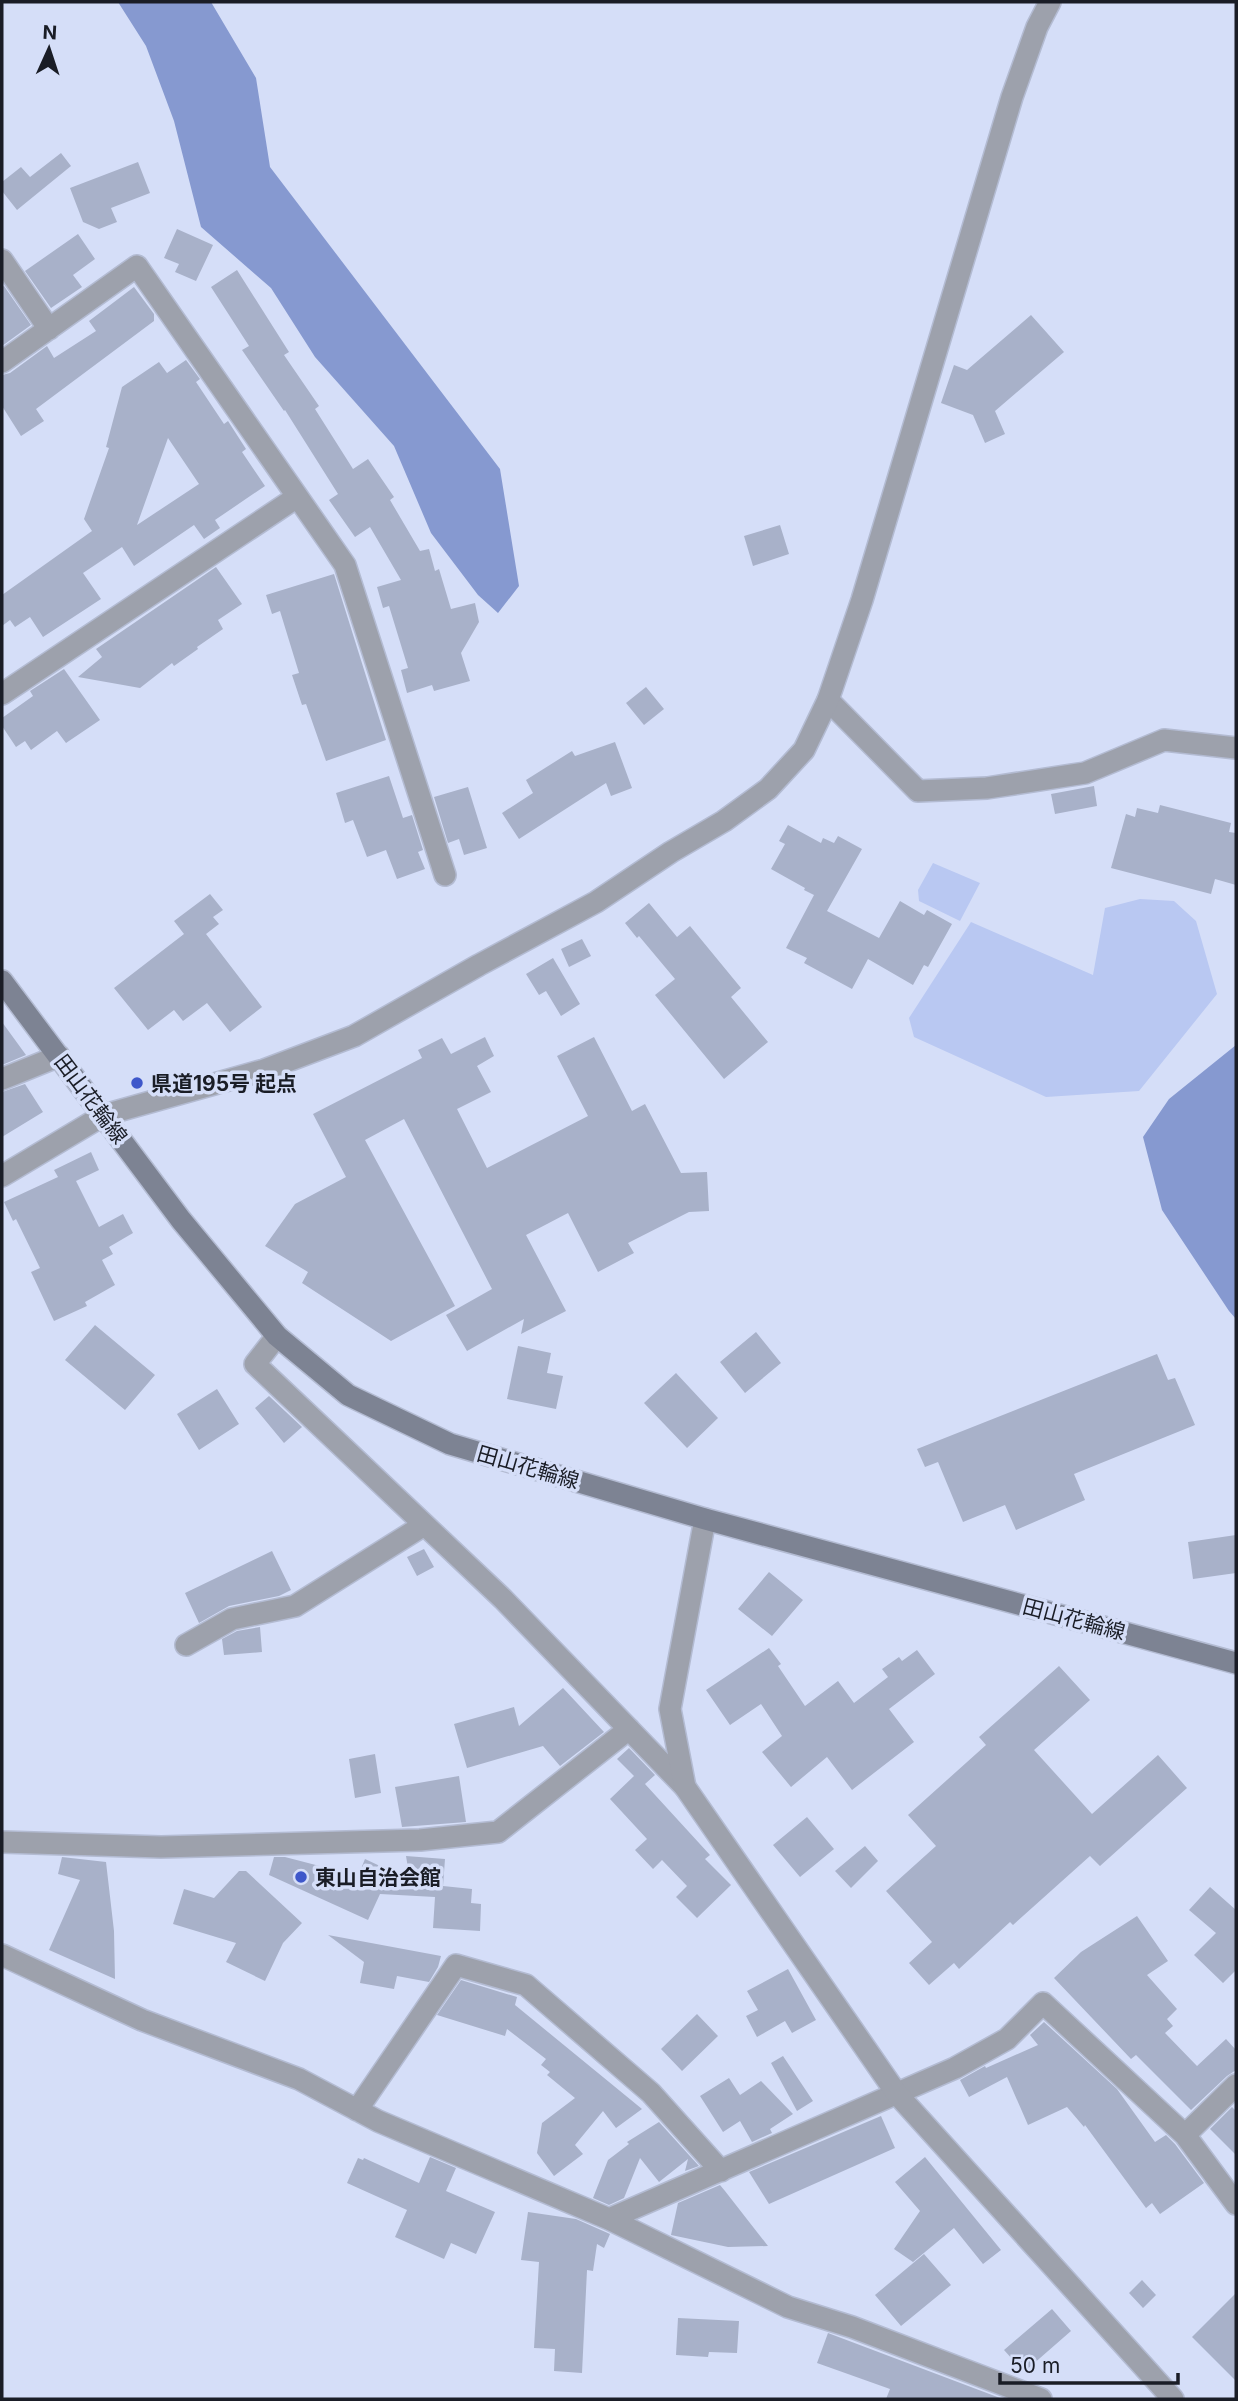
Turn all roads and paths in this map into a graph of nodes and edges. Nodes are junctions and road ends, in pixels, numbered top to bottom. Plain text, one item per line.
1 (1051, 2) edge
2 (2, 260) edge
3 (49, 329) junction
4 (2, 362) edge
5 (297, 497) junction
6 (2, 694) edge
7 (828, 700) junction
8 (1236, 748) edge
9 (445, 875) dead end
10 (2, 981) edge
11 (59, 1056) junction
12 (2, 1079) edge
13 (104, 1115) junction
14 (2, 1175) edge
15 (277, 1336) junction
16 (705, 1519) junction
17 (424, 1525) junction
18 (186, 1645) dead end
19 (1236, 1663) edge
20 (629, 1729) junction
21 (685, 1787) junction
22 (2, 1842) edge
23 (2, 1955) edge
24 (1236, 2085) edge
25 (897, 2094) junction
26 (357, 2110) junction
27 (1185, 2135) junction
28 (720, 2171) junction
29 (1236, 2204) edge
30 (609, 2219) junction
31 (1041, 2399) edge
32 (1172, 2399) edge

1 - 7 street
2 - 3 street
3 - 4 street
3 - 5 street
5 - 6 street
5 - 9 street
7 - 8 street
7 - 13 street
10 - 11 main road, 田山花輪線
11 - 12 street
11 - 13 main road, 田山花輪線
13 - 14 street
13 - 15 main road, 田山花輪線
15 - 16 main road, 田山花輪線
15 - 17 street
16 - 19 main road, 田山花輪線
16 - 21 street
17 - 18 street
17 - 20 street
20 - 21 street
20 - 22 street
21 - 25 street
23 - 26 street
24 - 27 street
25 - 27 street
25 - 28 street
25 - 32 street
26 - 28 street
26 - 30 street
27 - 29 street
28 - 30 street
30 - 31 street

